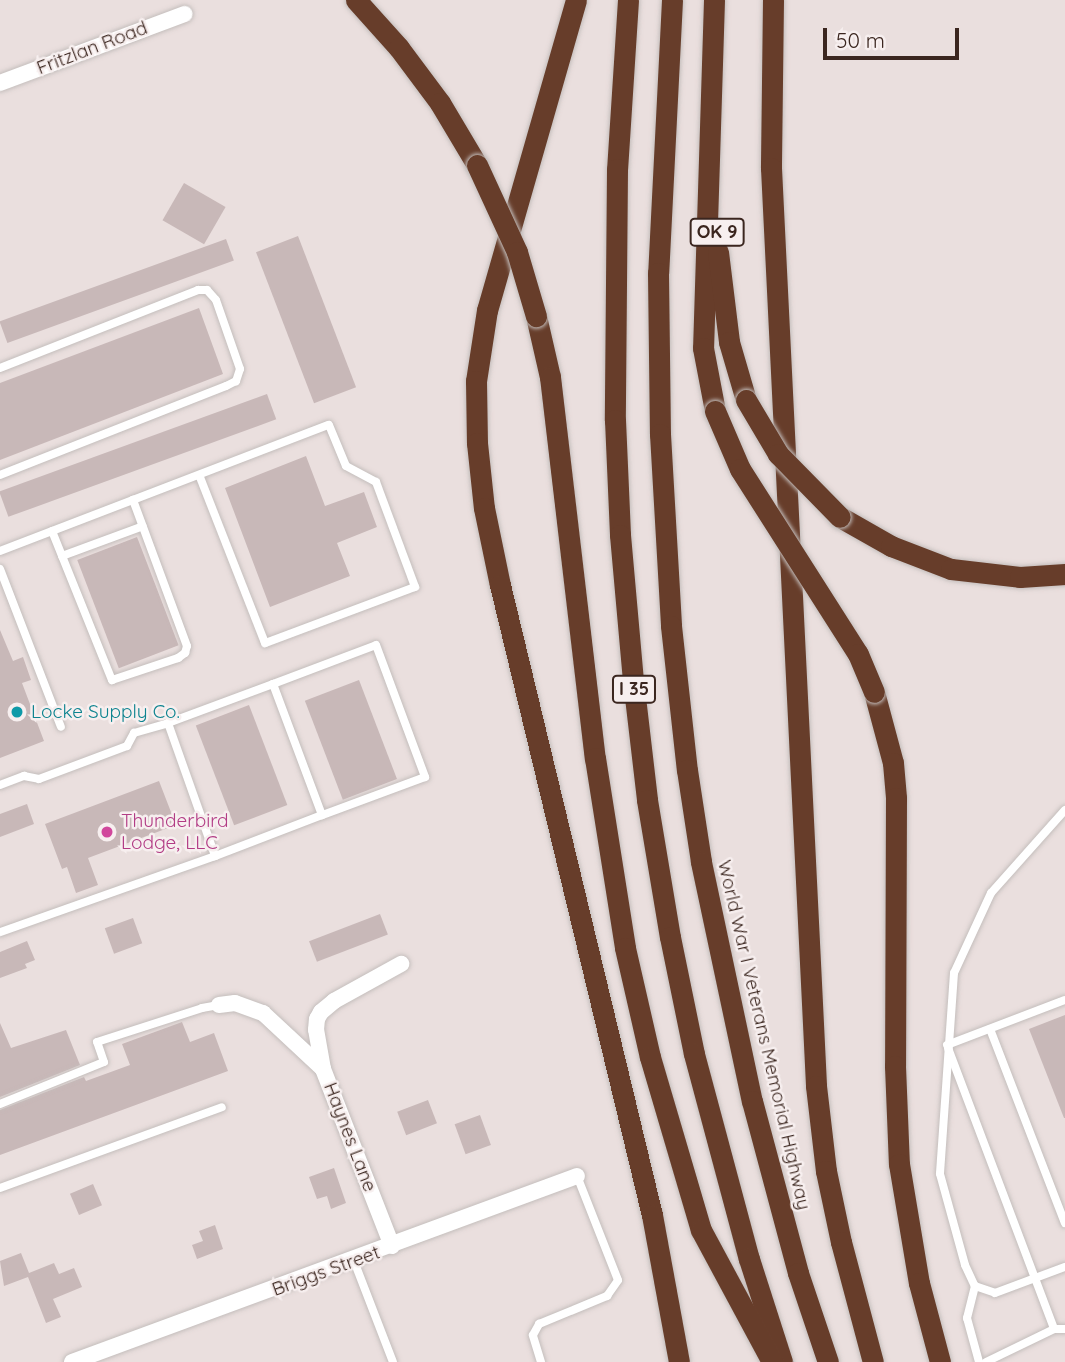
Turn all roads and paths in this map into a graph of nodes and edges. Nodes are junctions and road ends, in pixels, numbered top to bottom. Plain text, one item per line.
1 (356, 0) edge
2 (576, 0) edge
3 (628, 0) edge
4 (672, 0) edge
5 (714, 0) edge
6 (773, 0) edge
7 (185, 14) dead end
8 (0, 83) edge
9 (711, 89) junction
10 (0, 368) edge
11 (0, 475) edge
12 (199, 475) junction
13 (133, 500) junction
14 (143, 526) junction
15 (52, 531) junction
16 (0, 551) edge
17 (62, 555) junction
18 (0, 569) edge
19 (1065, 574) edge
20 (2, 583) edge
21 (273, 684) junction
22 (168, 723) junction
23 (61, 727) dead end
24 (0, 785) edge
25 (1065, 810) edge
26 (322, 816) junction
27 (215, 856) junction
28 (0, 932) edge
29 (401, 964) dead end
30 (1065, 1000) edge
31 (219, 1005) joint
32 (990, 1029) junction
33 (947, 1045) junction
34 (323, 1069) junction
35 (0, 1104) edge
36 (222, 1107) dead end
37 (577, 1176) joint
38 (0, 1188) edge
39 (1065, 1223) edge
40 (392, 1246) junction
41 (354, 1261) junction
42 (1065, 1267) edge
43 (1034, 1279) junction
44 (975, 1286) junction
45 (1054, 1329) junction
46 (1065, 1329) edge
47 (72, 1362) edge
48 (393, 1362) edge
49 (541, 1362) edge
50 (679, 1362) edge
51 (772, 1362) edge
52 (782, 1362) edge
53 (828, 1362) edge
54 (873, 1362) edge
55 (940, 1362) edge
56 (979, 1362) edge
57 (986, 1362) edge

1 - 51 highway, bridge
2 - 50 highway
3 - 52 highway, I 35
4 - 53 highway, World War I Veterans Memorial Highway / I 35
5 - 9 highway, OK 9
6 - 54 highway
7 - 8 street, Fritzlan Road
9 - 19 highway, OK 9, bridge
9 - 55 highway, bridge
10 - 11 lane
12 - 12 lane
12 - 13 lane
13 - 14 lane
13 - 15 lane
14 - 17 lane
14 - 17 lane
15 - 16 lane
15 - 17 lane
18 - 20 lane
20 - 23 lane
21 - 22 lane
21 - 26 lane
21 - 26 lane
22 - 24 lane
22 - 27 lane
25 - 33 lane
26 - 27 lane
27 - 28 lane
29 - 34 street
30 - 32 lane
31 - 34 street, Haynes Lane
31 - 35 lane
32 - 33 lane
32 - 39 lane
33 - 43 lane
33 - 44 lane
34 - 40 street, Haynes Lane
36 - 38 lane
37 - 40 street, Briggs Street
37 - 49 lane
40 - 41 street, Briggs Street
41 - 47 street, Briggs Street
41 - 48 lane
42 - 43 lane
43 - 44 lane
43 - 45 lane
44 - 56 lane
45 - 46 lane
45 - 57 lane

